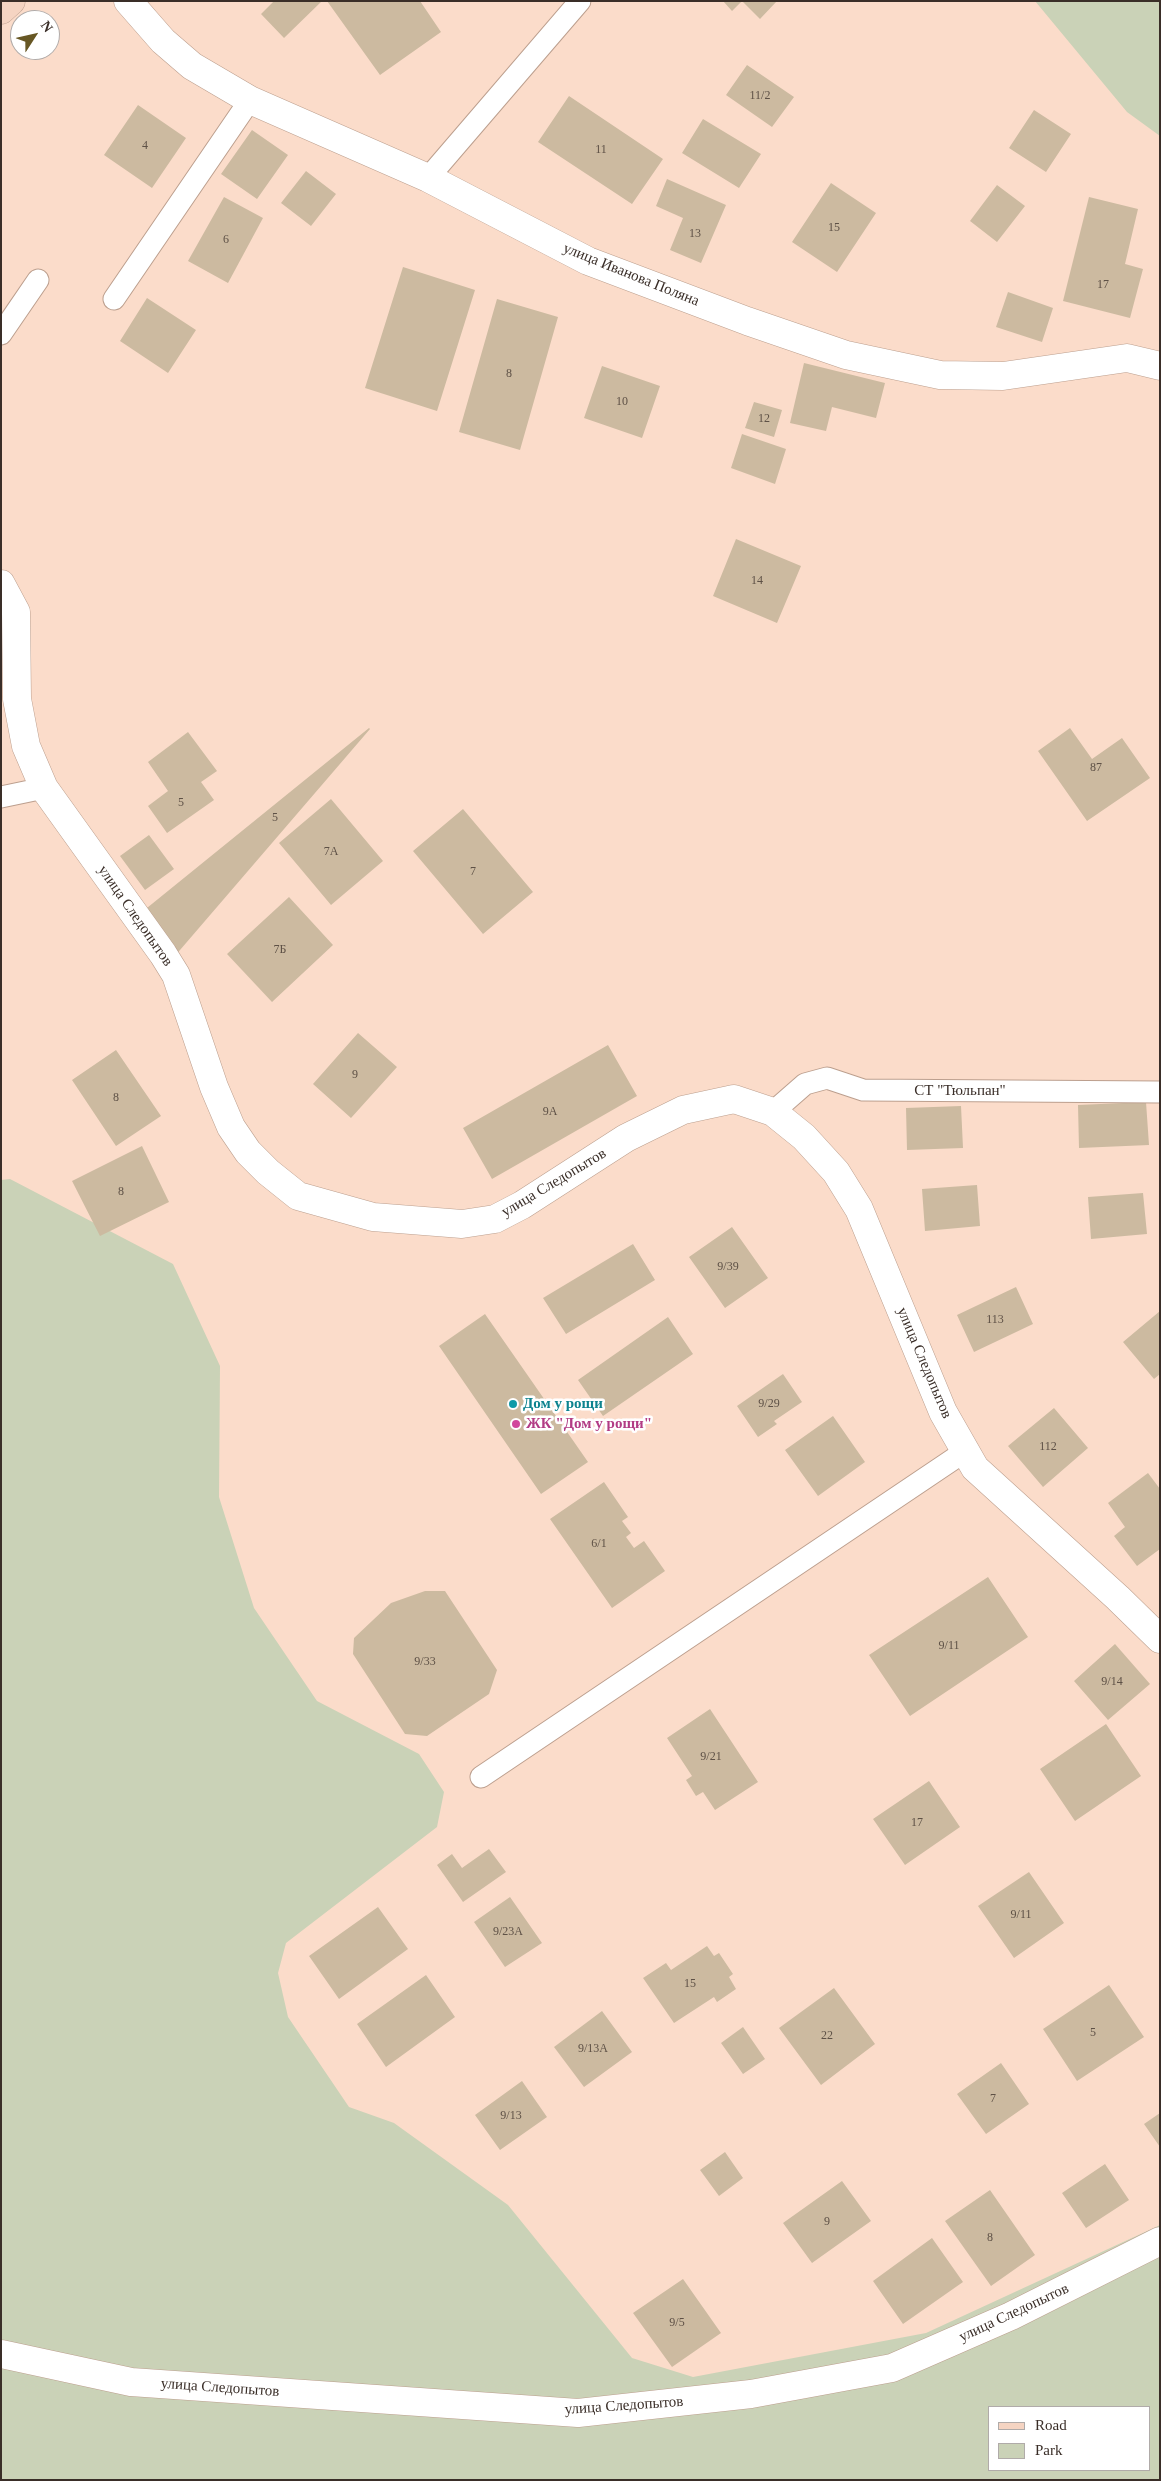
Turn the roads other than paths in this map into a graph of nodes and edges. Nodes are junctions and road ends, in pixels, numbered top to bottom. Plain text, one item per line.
1 (10, 1) edge
2 (128, 1) edge
3 (580, 1) edge
4 (1, 10) edge
5 (250, 100) junction
6 (428, 178) junction
7 (38, 280) dead end
8 (114, 299) dead end
9 (1, 334) edge
10 (1160, 366) edge
11 (1, 584) edge
12 (44, 788) junction
13 (1, 797) edge
14 (1160, 1092) edge
15 (773, 1112) junction
16 (964, 1452) junction
17 (1160, 1639) edge
18 (481, 1777) dead end
19 (1160, 2241) edge
20 (1, 2354) edge

1 - 4 street
2 - 5 street, улица Иванова Поляна
3 - 6 lane
5 - 6 street, улица Иванова Поляна
5 - 8 lane
6 - 10 street, улица Иванова Поляна
7 - 9 lane
11 - 12 street, улица Следопытов
12 - 13 lane
12 - 15 street, улица Следопытов
14 - 15 lane, СТ "Тюльпан"
15 - 16 street, улица Следопытов
16 - 17 street, улица Следопытов
16 - 18 lane
19 - 20 street, улица Следопытов

